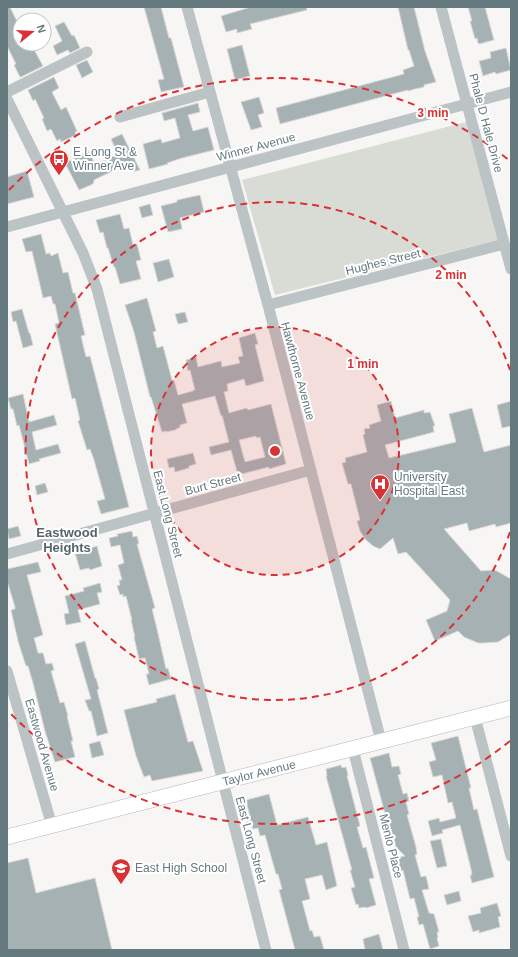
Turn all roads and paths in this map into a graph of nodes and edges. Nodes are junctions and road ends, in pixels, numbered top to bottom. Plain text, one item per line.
1 (187, 7) edge
2 (442, 7) edge
3 (87, 52) dead end
4 (7, 92) edge
5 (210, 92) junction
6 (511, 92) edge
7 (7, 99) edge
8 (467, 103) junction
9 (120, 117) dead end
10 (230, 168) junction
11 (63, 212) junction
12 (7, 227) edge
13 (504, 244) junction
14 (511, 269) edge
15 (268, 305) junction
16 (311, 470) junction
17 (155, 513) junction
18 (7, 554) edge
19 (7, 672) edge
20 (511, 708) edge
21 (475, 718) junction
22 (381, 742) junction
23 (353, 749) junction
24 (222, 782) junction
25 (52, 826) junction
26 (7, 837) edge
27 (511, 856) edge
28 (266, 950) edge
29 (404, 950) edge

1 - 5 street, Hawthorne Avenue
2 - 8 street, Phale D Hale Drive
3 - 4 street
5 - 9 street
5 - 10 street, Hawthorne Avenue
6 - 8 street, Winner Avenue
7 - 11 street, East Long Street
8 - 10 street, Winner Avenue
8 - 13 street, Phale D Hale Drive
10 - 11 street, Winner Avenue
10 - 15 street, Hawthorne Avenue
11 - 12 street, Winner Avenue
11 - 17 street, East Long Street
13 - 14 street, Phale D Hale Drive
13 - 15 street, Hughes Street
15 - 16 street, Hawthorne Avenue
16 - 17 street, Burt Street
16 - 22 street, Hawthorne Avenue
17 - 18 street, Burt Street
17 - 24 street, East Long Street
19 - 25 street, Eastwood Avenue
20 - 21 main road, Taylor Avenue
21 - 22 main road, Taylor Avenue
21 - 27 street
22 - 23 main road, Taylor Avenue
23 - 24 main road, Taylor Avenue
23 - 29 street, Menlo Place
24 - 25 main road, Taylor Avenue
24 - 28 street, East Long Street
25 - 26 main road, Taylor Avenue

